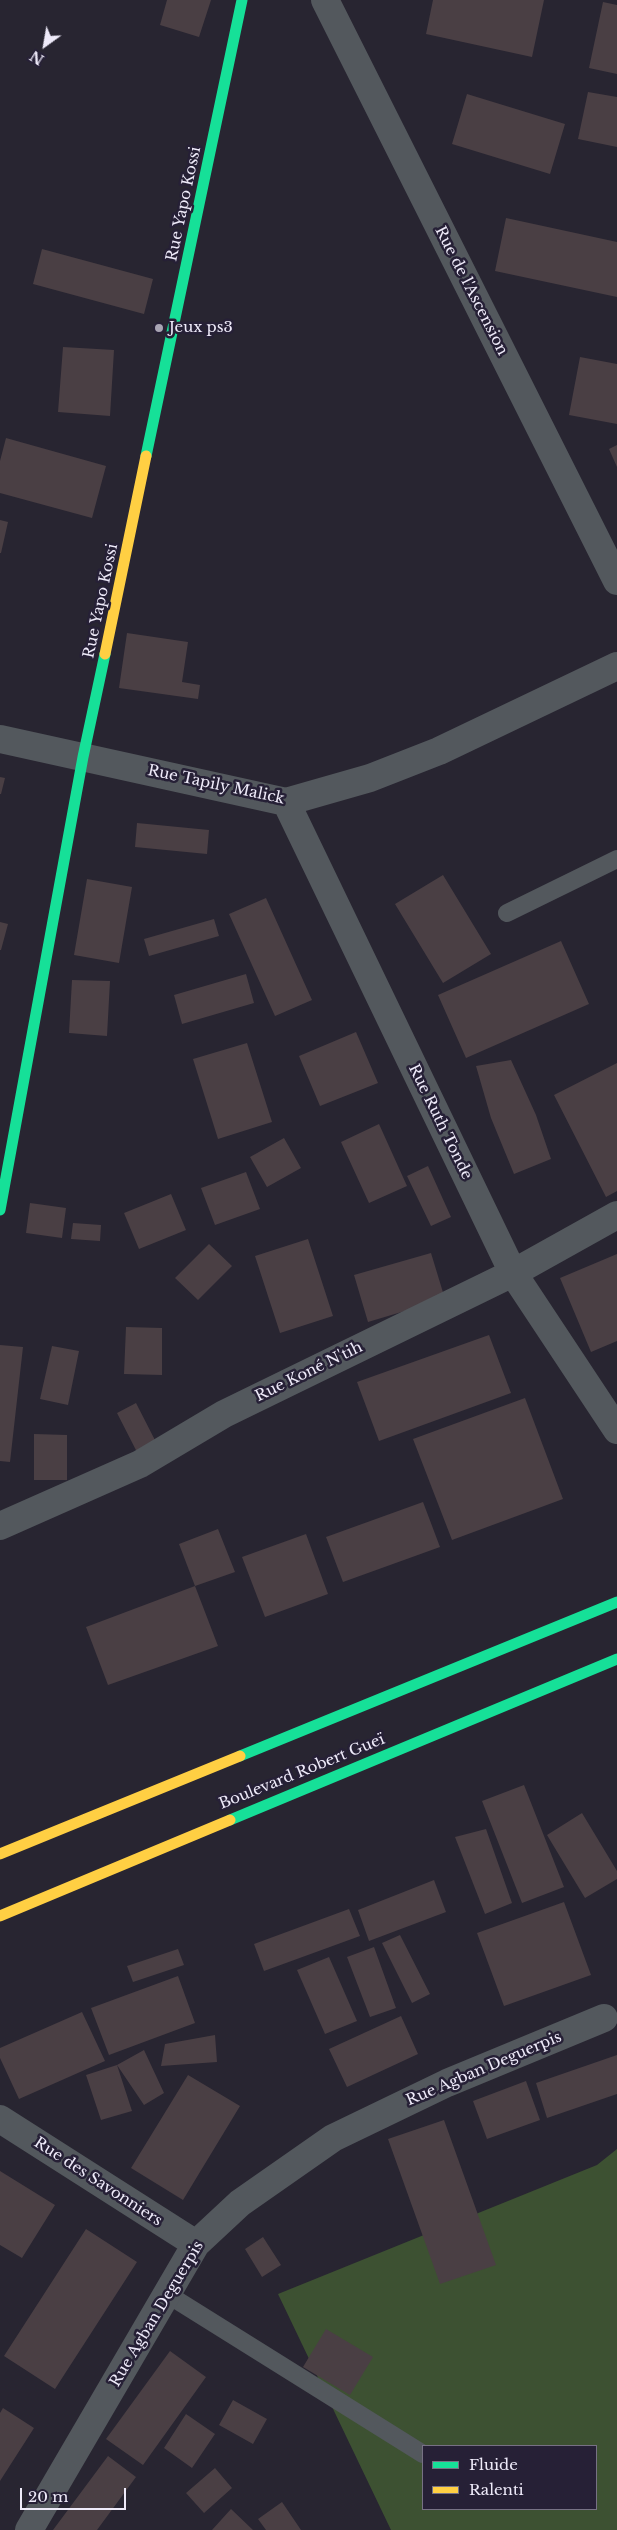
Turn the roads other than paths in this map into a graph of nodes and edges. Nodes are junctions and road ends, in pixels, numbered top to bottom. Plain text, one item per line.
1 (242, 0) edge
2 (325, 0) edge
3 (617, 581) edge
4 (617, 666) edge
5 (0, 739) edge
6 (83, 757) junction
7 (286, 802) junction
8 (617, 859) edge
9 (507, 913) dead end
10 (0, 1210) edge
11 (617, 1215) edge
12 (513, 1273) junction
13 (617, 1430) edge
14 (0, 1526) edge
15 (617, 1602) edge
16 (617, 1659) edge
17 (0, 1854) edge
18 (0, 1916) edge
19 (604, 2018) dead end
20 (0, 2119) edge
21 (196, 2244) junction
22 (167, 2294) junction
23 (422, 2453) edge
24 (29, 2530) edge

1 - 6 main road, Rue Yapo Kossi
2 - 3 street, Rue de l'Ascension
4 - 7 street, Rue Tapily Malick
5 - 6 street, Rue Tapily Malick
6 - 7 street, Rue Tapily Malick
6 - 10 main road, Rue Yapo Kossi
7 - 12 street, Rue Ruth Tonde
8 - 9 lane
11 - 12 street, Rue Koné N'tih
12 - 13 street, Rue Ruth Tonde
12 - 14 street, Rue Koné N'tih
15 - 17 main road
16 - 18 main road, Boulevard Robert Gueï
19 - 21 street, Rue Agban Deguerpis
20 - 21 street, Rue des Savonniers
21 - 22 street, Rue Agban Deguerpis
22 - 23 lane
22 - 24 street, Rue Agban Deguerpis

